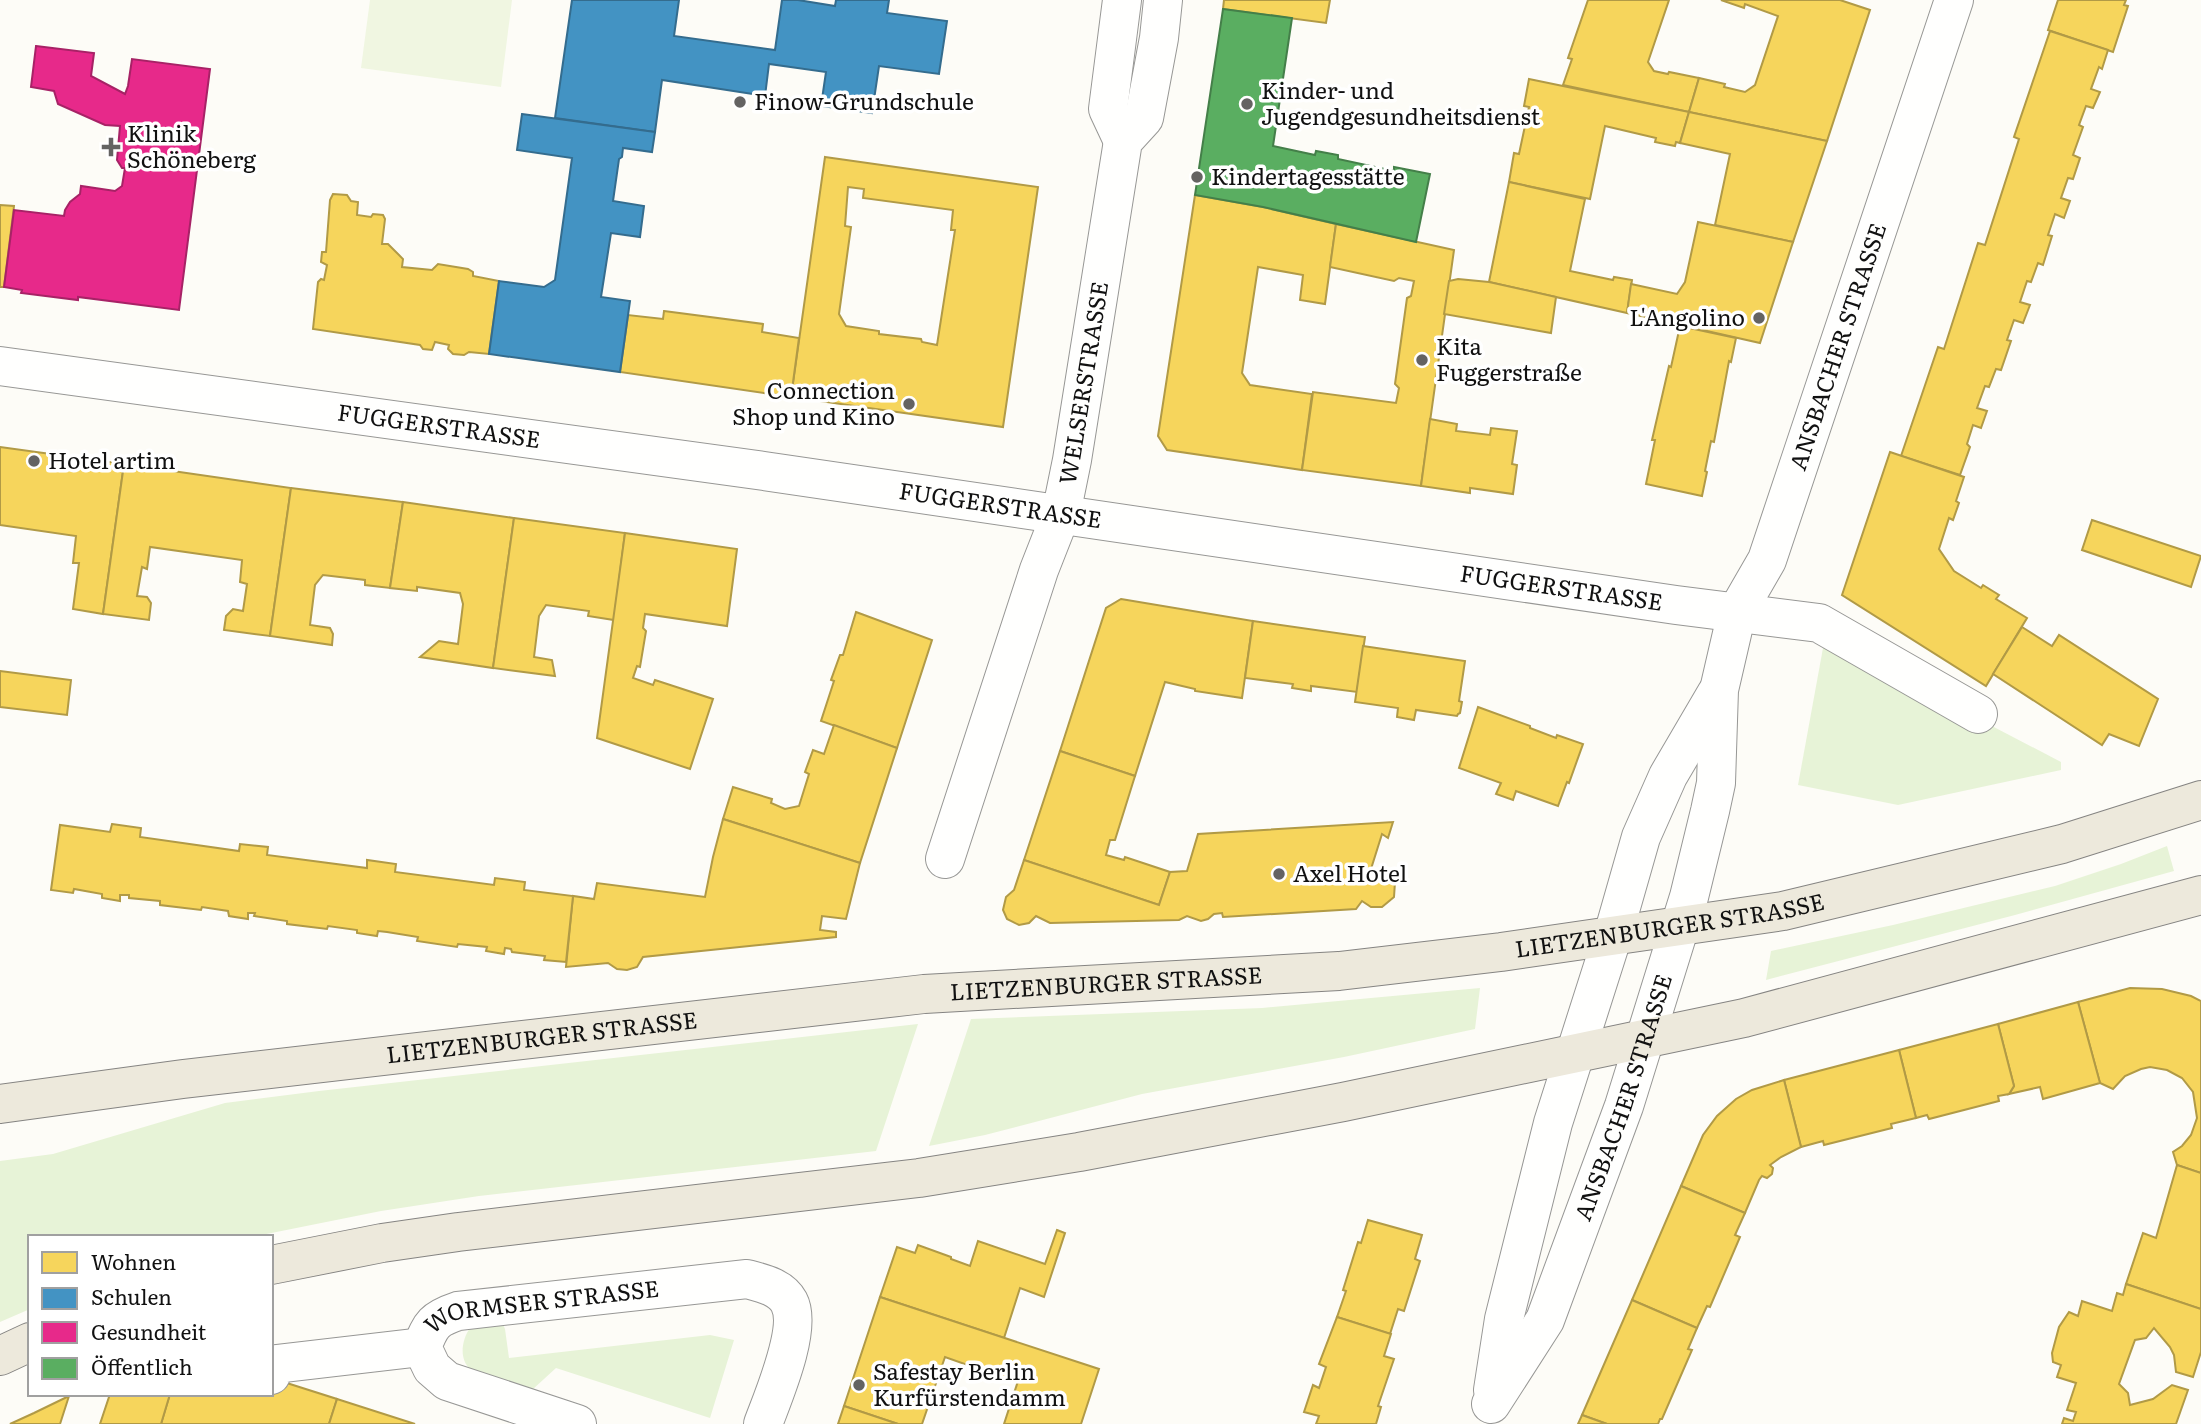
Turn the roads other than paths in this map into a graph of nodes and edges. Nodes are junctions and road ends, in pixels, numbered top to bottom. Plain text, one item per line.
1 (1122, 0) edge
2 (1163, 0) edge
3 (1954, 0) edge
4 (1123, 141) junction
5 (0, 366) edge
6 (1061, 514) junction
7 (1737, 612) junction
8 (1718, 690) junction
9 (1978, 714) dead end
10 (2201, 800) edge
11 (945, 859) dead end
12 (2201, 895) edge
13 (1681, 926) junction
14 (1613, 935) junction
15 (1644, 1040) junction
16 (1573, 1055) junction
17 (0, 1104) edge
18 (273, 1265) edge
19 (28, 1343) edge
20 (422, 1347) junction
21 (0, 1356) edge
22 (273, 1371) edge
23 (1487, 1414) edge
24 (577, 1424) edge
25 (763, 1424) edge

1 - 4 street
2 - 4 street, WELSERSTRASSE
3 - 7 street, ANSBACHER STRASSE
4 - 6 street, WELSERSTRASSE
5 - 6 street, FUGGERSTRASSE
6 - 7 street, FUGGERSTRASSE
6 - 11 street, WELSERSTRASSE
7 - 8 street, ANSBACHER STRASSE
7 - 9 street, FUGGERSTRASSE
8 - 13 street, ANSBACHER STRASSE
8 - 14 street, ANSBACHER STRASSE
10 - 13 main road, LIETZENBURGER STRASSE
12 - 15 main road
13 - 14 main road, LIETZENBURGER STRASSE
13 - 15 street, ANSBACHER STRASSE
14 - 16 street, ANSBACHER STRASSE
14 - 17 main road, LIETZENBURGER STRASSE
15 - 16 main road
15 - 23 street, ANSBACHER STRASSE
16 - 18 main road
16 - 23 street, ANSBACHER STRASSE
19 - 21 main road
20 - 22 street
20 - 24 street, WORMSER STRASSE
20 - 25 street, WORMSER STRASSE

